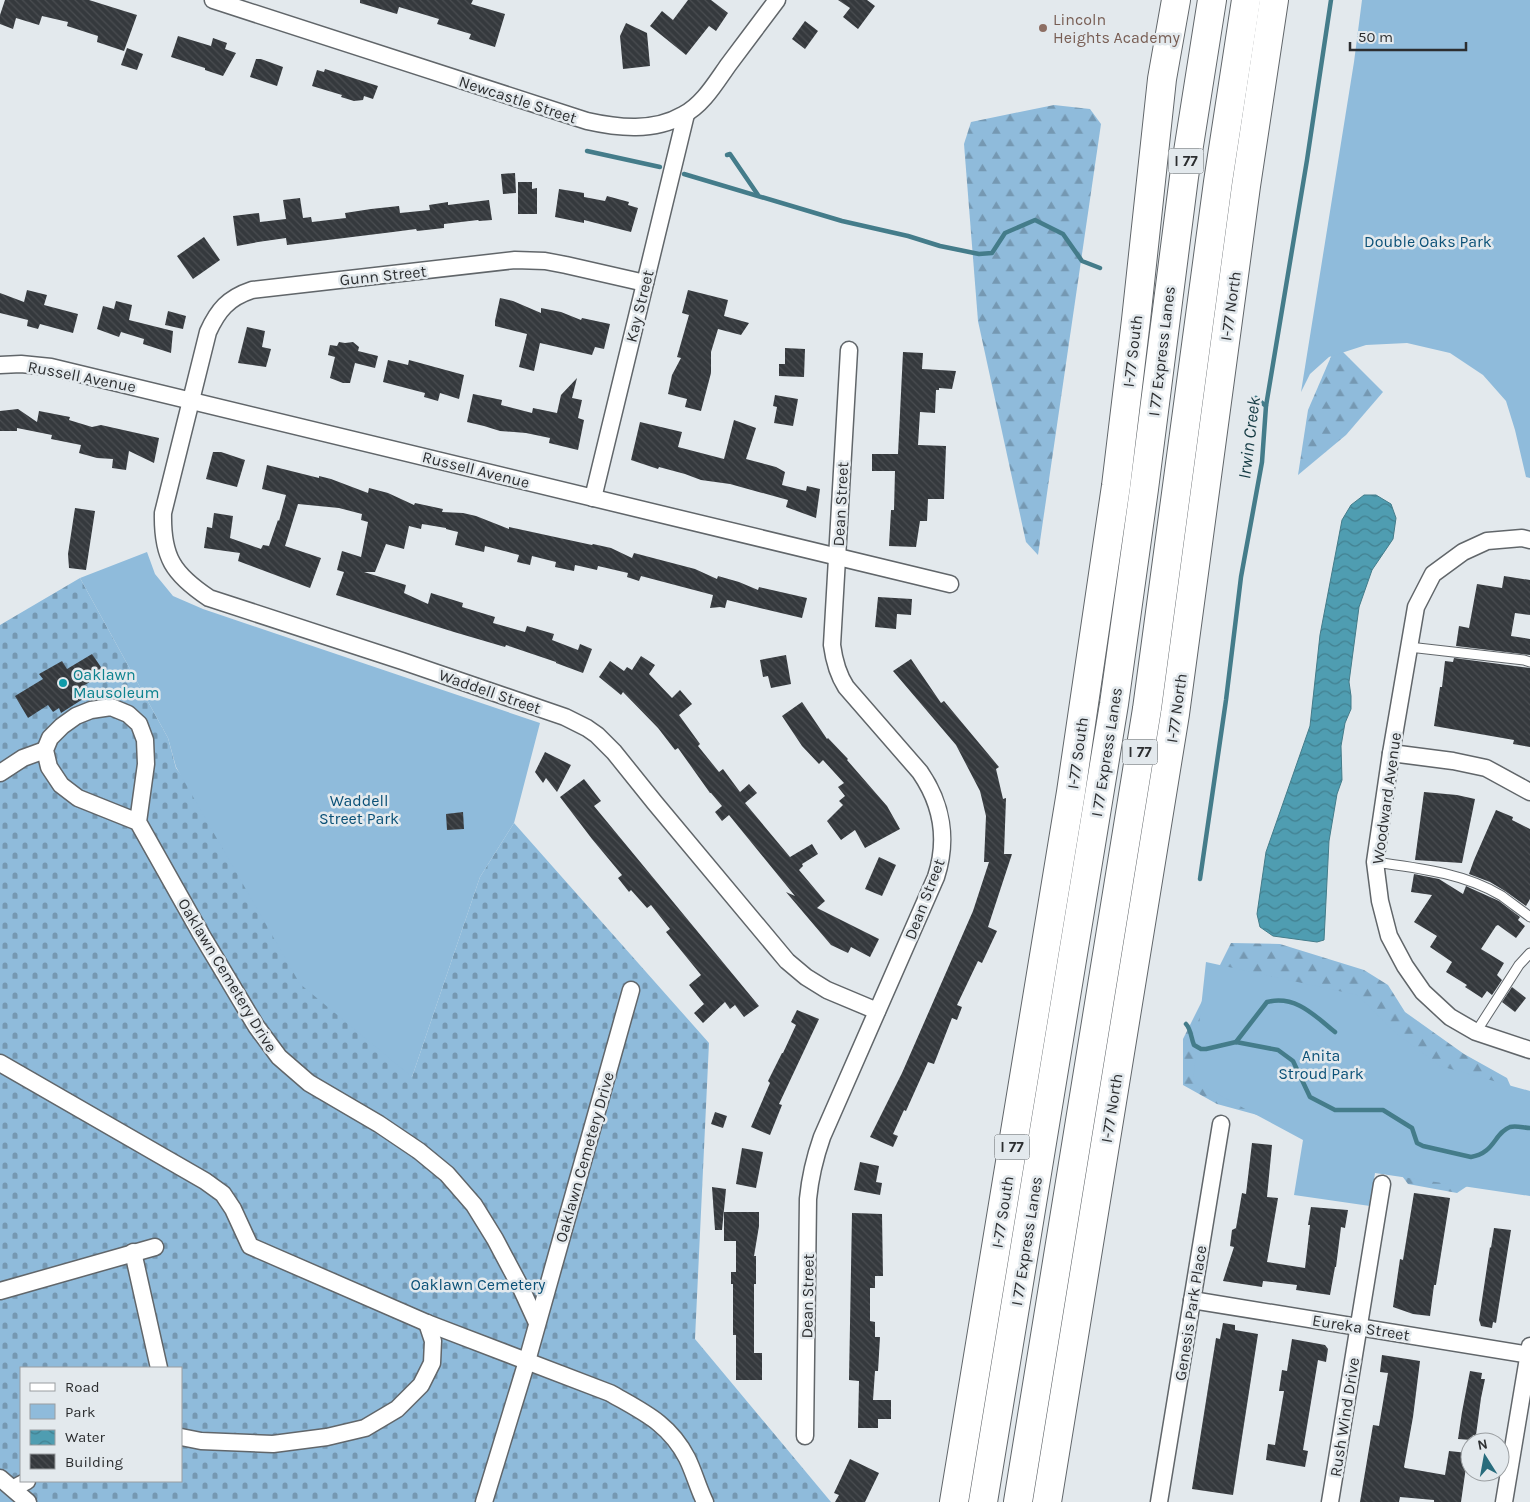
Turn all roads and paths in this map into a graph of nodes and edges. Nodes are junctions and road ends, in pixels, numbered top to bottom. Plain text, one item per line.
1 (213, 0) edge
2 (777, 0) edge
3 (1168, 0) edge
4 (1176, 0) edge
5 (1212, 0) edge
6 (1246, 0) edge
7 (1274, 0) edge
8 (1162, 79) junction
9 (686, 114) junction
10 (645, 283) junction
11 (849, 350) dead end
12 (0, 365) edge
13 (191, 400) junction
14 (593, 498) junction
15 (1526, 539) edge
16 (837, 557) junction
17 (950, 584) dead end
18 (1409, 647) junction
19 (1530, 662) edge
20 (45, 750) junction
21 (1391, 753) junction
22 (0, 773) edge
23 (1530, 792) edge
24 (138, 822) junction
25 (1375, 862) junction
26 (1530, 917) edge
27 (1530, 953) edge
28 (631, 990) dead end
29 (877, 1011) junction
30 (1476, 1032) junction
31 (1530, 1050) edge
32 (0, 1063) edge
33 (1221, 1124) dead end
34 (1382, 1184) dead end
35 (155, 1247) dead end
36 (133, 1252) junction
37 (0, 1291) edge
38 (1192, 1300) junction
39 (427, 1323) junction
40 (537, 1323) junction
41 (1359, 1326) junction
42 (1530, 1352) edge
43 (527, 1361) junction
44 (159, 1367) edge
45 (805, 1436) dead end
46 (182, 1437) edge
47 (0, 1478) edge
48 (20, 1485) edge
49 (28, 1502) edge
50 (484, 1502) edge
51 (705, 1502) edge
52 (954, 1502) edge
53 (983, 1502) edge
54 (1018, 1502) edge
55 (1046, 1502) edge
56 (1159, 1502) edge
57 (1330, 1502) edge
58 (1504, 1502) edge

1 - 9 street, Newcastle Street
2 - 9 street, Newcastle Street
3 - 8 highway
4 - 8 highway, I-77 South / I 77
5 - 53 highway, I 77 Express Lanes / I 77
6 - 54 highway, I 77 Express Lanes / I 77
7 - 55 highway, I-77 North / I 77
8 - 52 highway, I-77 South / I 77
9 - 10 street, Kay Street
10 - 13 street, Gunn Street
10 - 14 street, Kay Street
11 - 16 street, Dean Street
12 - 13 street, Russell Avenue
13 - 14 street, Russell Avenue
13 - 29 street, Waddell Street
14 - 16 street, Russell Avenue
15 - 18 street, Woodward Avenue
16 - 17 street, Russell Avenue
16 - 29 street, Dean Street
18 - 19 lane
18 - 21 street, Woodward Avenue
20 - 22 street
20 - 24 street
20 - 24 street
21 - 23 street
21 - 25 street, Woodward Avenue
24 - 40 street, Oaklawn Cemetery Drive
25 - 26 lane
25 - 30 street, Woodward Avenue
27 - 30 lane
28 - 40 street, Oaklawn Cemetery Drive
29 - 45 street, Dean Street
30 - 31 street, Woodward Avenue
32 - 39 street
33 - 38 street, Genesis Park Place
34 - 41 street, Rush Wind Drive
35 - 36 street
36 - 37 street
36 - 44 street
38 - 41 street, Eureka Street
38 - 56 street, Genesis Park Place
39 - 43 street
39 - 46 street
40 - 43 street, Oaklawn Cemetery Drive
41 - 42 street, Eureka Street
41 - 57 street, Rush Wind Drive
42 - 58 street
43 - 50 street, Oaklawn Cemetery Drive
43 - 51 street
47 - 48 street
48 - 49 street

